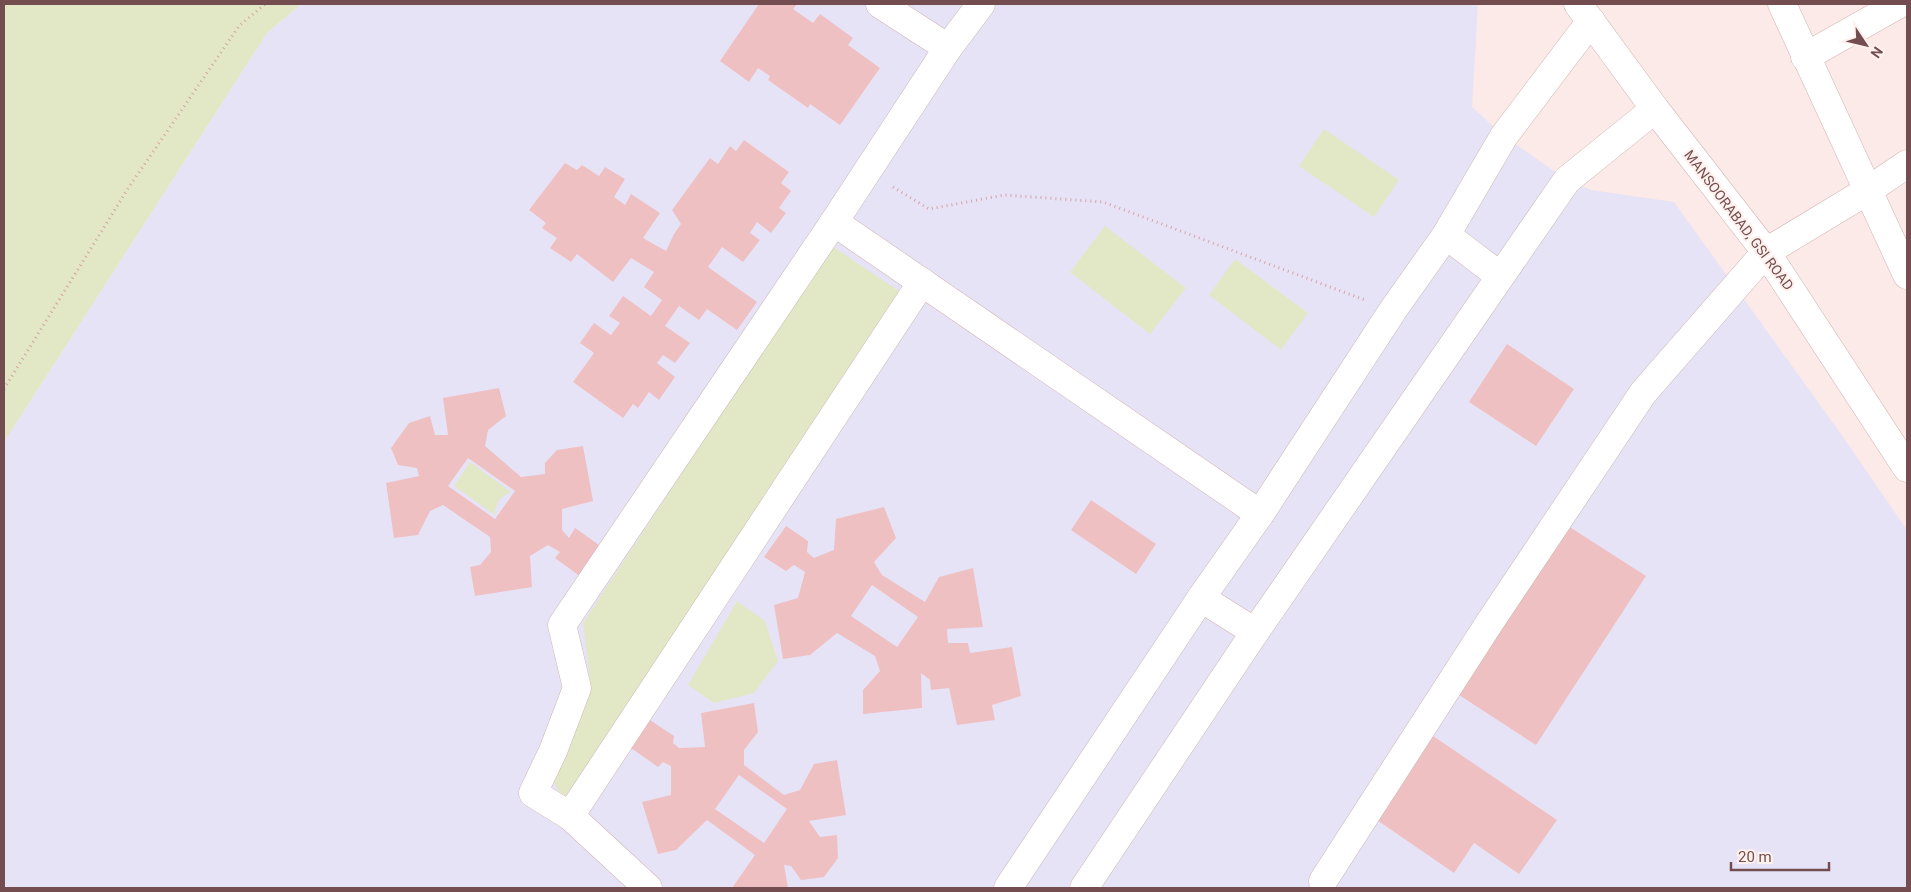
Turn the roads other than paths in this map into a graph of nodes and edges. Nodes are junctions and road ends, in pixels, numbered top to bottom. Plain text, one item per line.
1 (880, 4) edge
2 (981, 4) edge
3 (1782, 4) edge
4 (1899, 4) edge
5 (1584, 12) edge
6 (948, 48) junction
7 (1805, 58) junction
8 (1655, 109) junction
9 (1907, 164) edge
10 (1867, 191) junction
11 (834, 222) junction
12 (1446, 234) junction
13 (1766, 252) junction
14 (1907, 275) edge
15 (1500, 276) junction
16 (922, 282) junction
17 (1907, 468) edge
18 (1260, 514) junction
19 (1201, 598) junction
20 (1255, 632) junction
21 (570, 816) junction
22 (1323, 881) dead end
23 (648, 888) edge
24 (1008, 888) edge
25 (1084, 888) edge

1 - 6 street
2 - 6 street
3 - 7 street
4 - 7 street
5 - 8 street, MANSOORABAD, GSI ROAD
5 - 12 street
6 - 11 street
7 - 10 street
8 - 13 street, MANSOORABAD, GSI ROAD
8 - 15 street
9 - 10 street
10 - 13 street
10 - 14 street
11 - 16 street
11 - 21 street
12 - 15 street
12 - 18 street
13 - 17 street, MANSOORABAD, GSI ROAD
13 - 22 street
15 - 20 street
16 - 18 street
16 - 21 street
18 - 19 street
19 - 20 street
19 - 24 street
20 - 25 street
21 - 23 street

